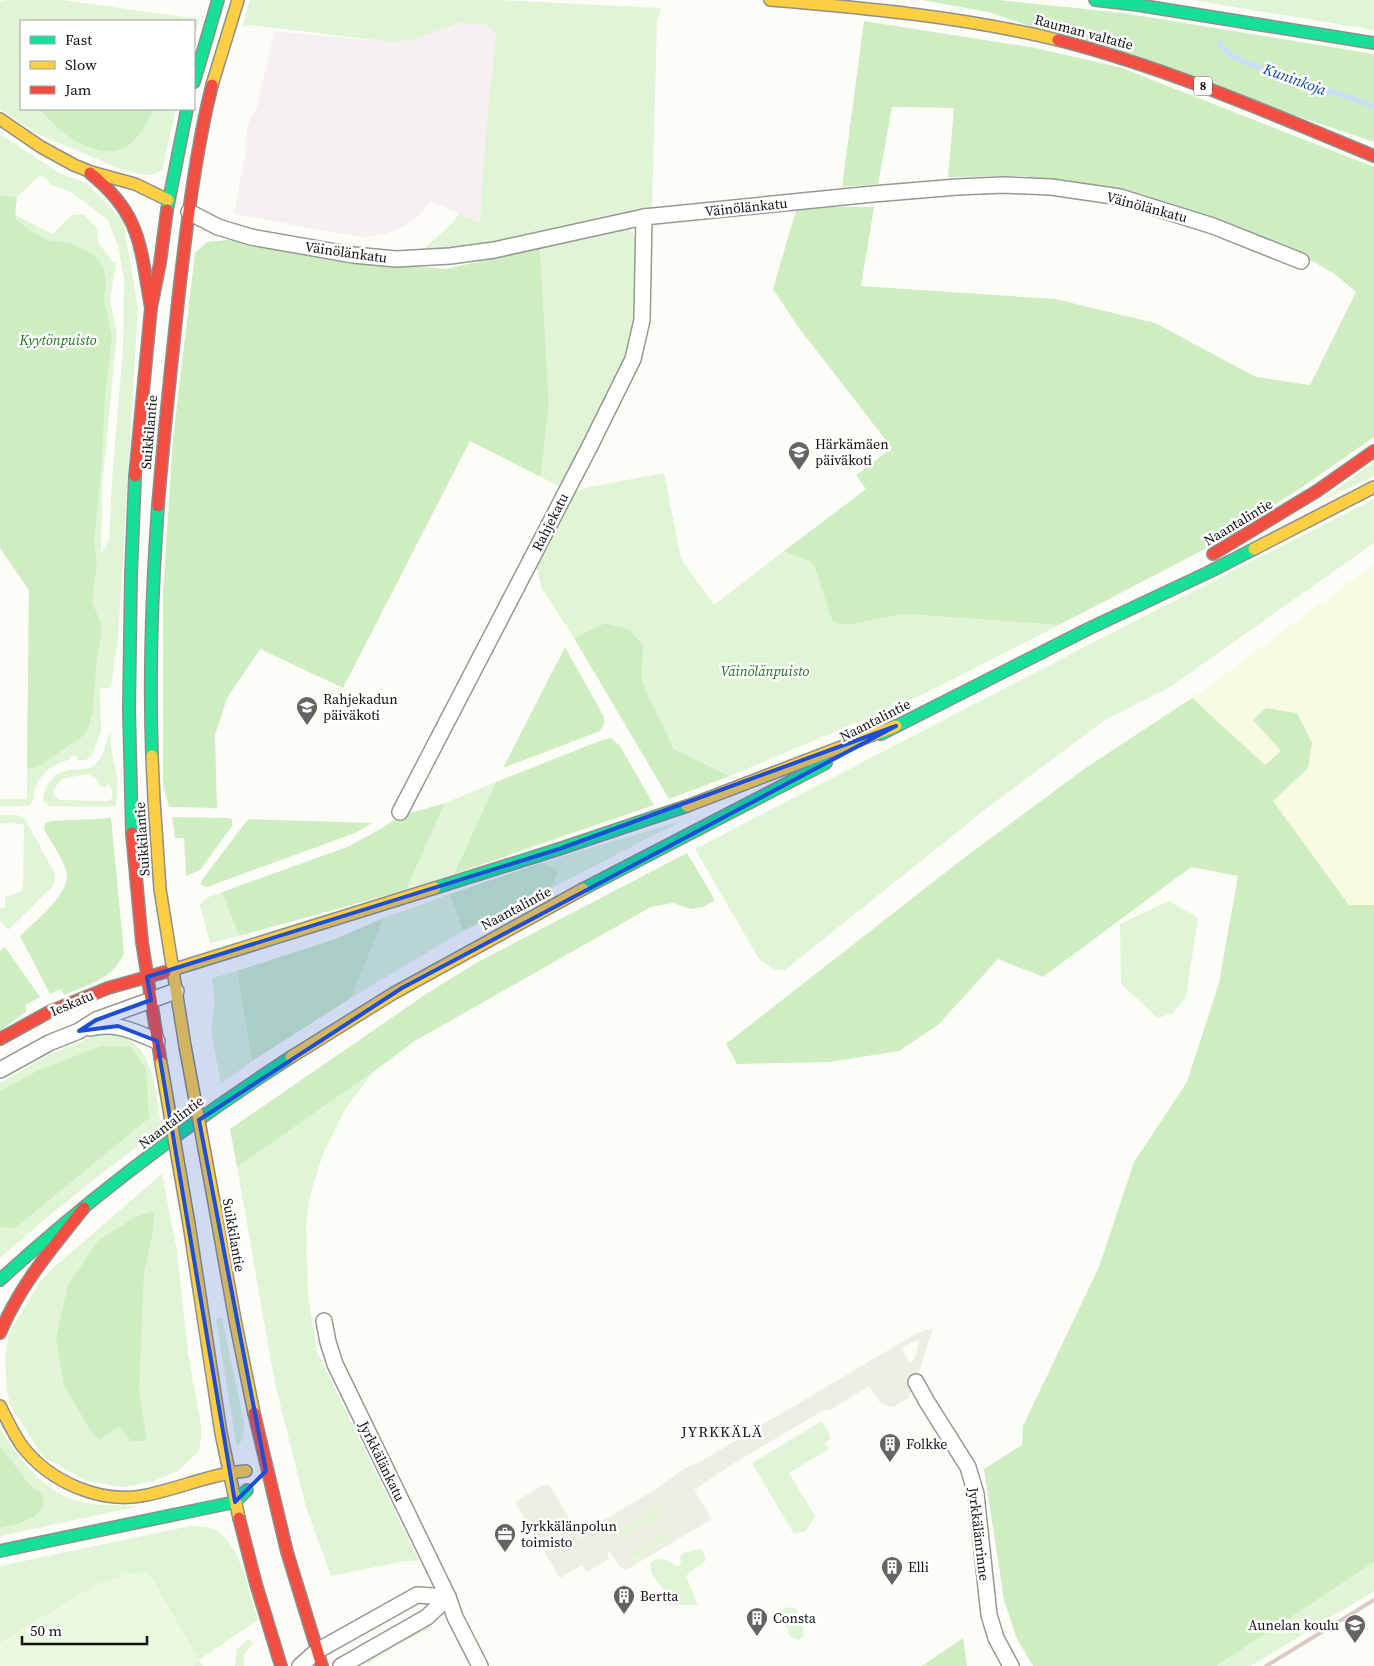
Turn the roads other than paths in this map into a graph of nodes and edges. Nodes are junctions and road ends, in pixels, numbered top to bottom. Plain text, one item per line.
1 (218, 0) edge
2 (238, 0) edge
3 (770, 0) edge
4 (1094, 0) edge
5 (1374, 43) edge
6 (195, 79) edge
7 (187, 110) edge
8 (0, 119) edge
9 (1374, 156) edge
10 (87, 170) junction
11 (168, 200) junction
12 (189, 212) junction
13 (644, 217) junction
14 (1301, 260) dead end
15 (151, 308) junction
16 (1374, 451) edge
17 (1374, 487) edge
18 (1206, 559) dead end
19 (1189, 569) dead end
20 (1088, 628) junction
21 (896, 726) junction
22 (400, 812) dead end
23 (172, 970) junction
24 (148, 977) junction
25 (176, 991) junction
26 (151, 1000) junction
27 (79, 1031) junction
28 (0, 1039) edge
29 (157, 1041) junction
30 (0, 1070) edge
31 (84, 1208) junction
32 (0, 1280) edge
33 (324, 1321) dead end
34 (0, 1333) edge
35 (916, 1382) dead end
36 (0, 1406) edge
37 (230, 1472) junction
38 (260, 1477) junction
39 (236, 1502) junction
40 (0, 1551) edge
41 (448, 1597) junction
42 (317, 1651) junction
43 (281, 1666) edge
44 (300, 1666) edge
45 (322, 1666) edge
46 (341, 1666) edge
47 (480, 1666) edge
48 (1011, 1666) edge

1 - 6 main road
2 - 12 main road, Suikkilantie
3 - 9 main road, Rauman valtatie / 8
4 - 5 main road
7 - 11 main road, Suikkilantie
8 - 10 main road
10 - 11 main road
10 - 15 main road
11 - 12 main road
11 - 15 main road, Suikkilantie
12 - 13 street, Väinölänkatu
12 - 23 main road, Suikkilantie
13 - 14 street, Väinölänkatu
13 - 22 street, Rahjekatu
15 - 24 main road, Suikkilantie
16 - 18 main road, Naantalintie
17 - 20 main road, Naantalintie
19 - 20 main road, Naantalintie
20 - 21 main road, Naantalintie
21 - 23 main road, Ieskatu
21 - 31 main road, Naantalintie
23 - 24 main road, Ieskatu
23 - 25 main road, Suikkilantie
24 - 26 main road, Suikkilantie
24 - 28 main road, Ieskatu
25 - 26 street, Ieskatu
25 - 38 main road, Suikkilantie, bridge
26 - 27 street, Ieskatu
26 - 29 main road, Suikkilantie
27 - 29 street, Ieskatu
27 - 30 street, Ieskatu
29 - 37 main road, Suikkilantie, bridge
31 - 32 main road, Naantalintie
31 - 34 main road
33 - 41 street, Jyrkkälänkatu
35 - 48 street, Jyrkkälänrinne
36 - 37 main road
37 - 38 main road
37 - 39 main road, Suikkilantie
38 - 39 main road
38 - 42 main road, Suikkilantie
39 - 40 main road
39 - 43 main road, Suikkilantie
41 - 42 street
41 - 46 street
41 - 47 street, Jyrkkälänkatu
42 - 44 street
42 - 45 main road, Suikkilantie

